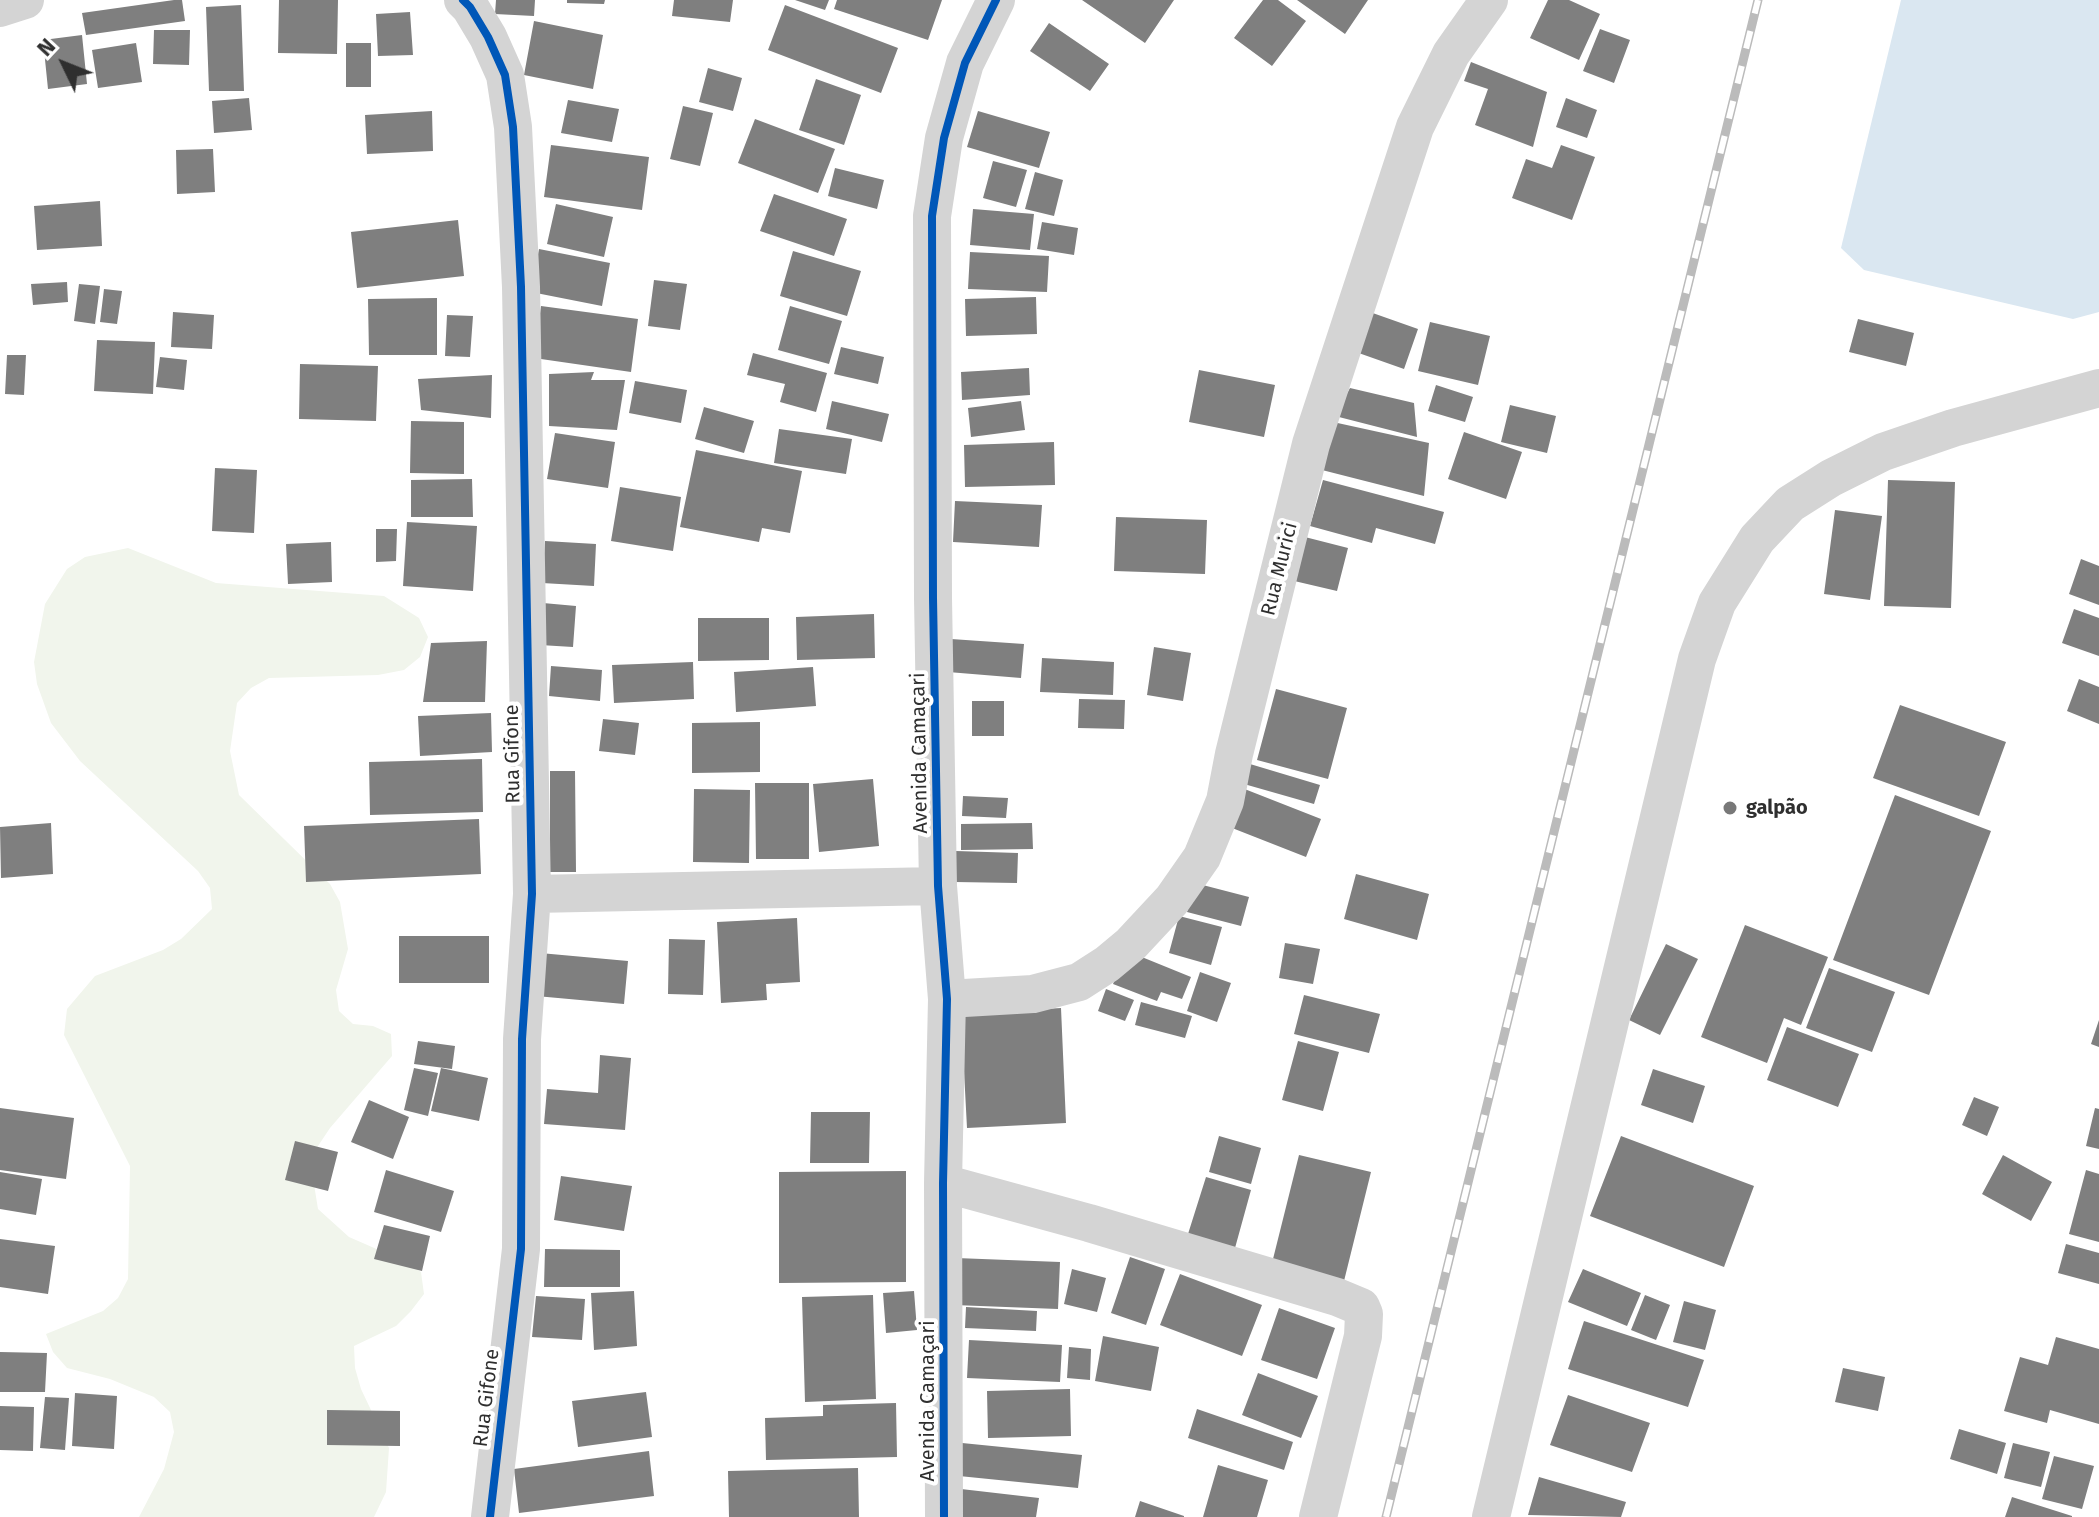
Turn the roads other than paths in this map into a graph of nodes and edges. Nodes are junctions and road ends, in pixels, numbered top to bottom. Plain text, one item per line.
1 (25, 0) edge
2 (463, 0) edge
3 (996, 0) edge
4 (1489, 0) edge
5 (0, 8) edge
6 (2099, 388) edge
7 (938, 886) junction
8 (532, 894) junction
9 (947, 999) junction
10 (943, 1183) junction
11 (490, 1517) edge
12 (944, 1517) edge
13 (1318, 1517) edge
14 (1491, 1517) edge

1 - 5 street
2 - 8 street, Rua Gifone
3 - 7 street, Avenida Camaçari
4 - 9 street, Rua Murici
6 - 14 street
7 - 8 street
7 - 9 street, Avenida Camaçari
8 - 11 street, Rua Gifone
9 - 10 street, Avenida Camaçari
10 - 12 street, Avenida Camaçari
10 - 13 street

